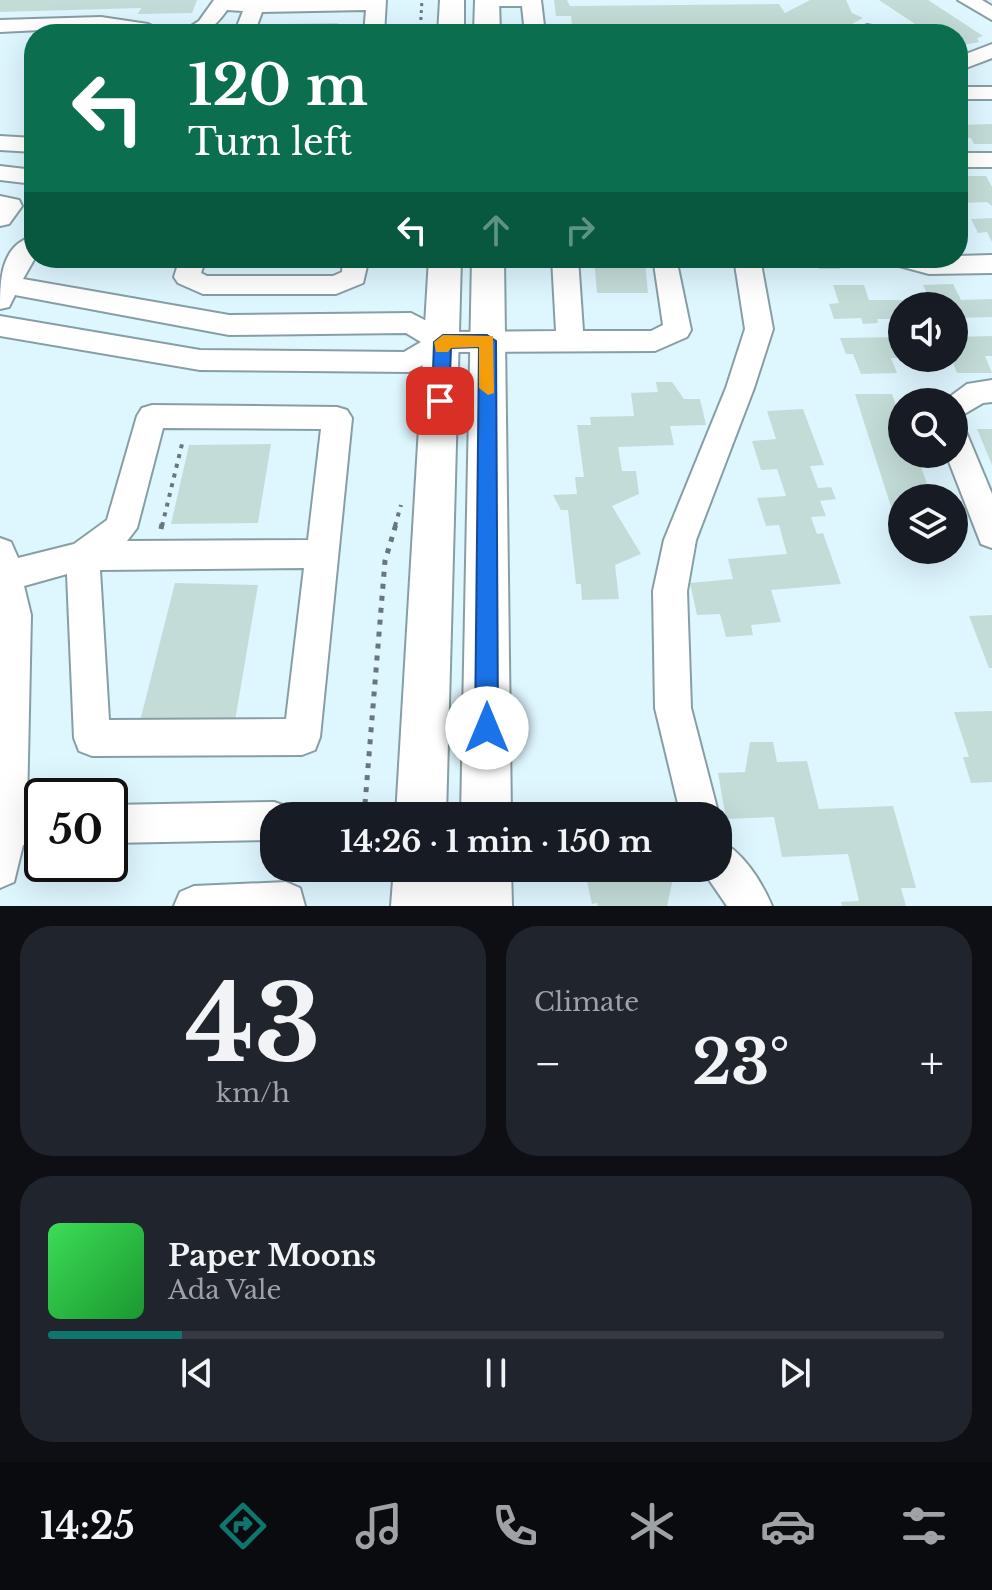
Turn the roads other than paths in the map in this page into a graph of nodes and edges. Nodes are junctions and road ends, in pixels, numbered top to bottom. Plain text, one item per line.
1 (452, 0) edge
2 (529, 0) edge
3 (968, 0) edge
4 (488, 1) edge
5 (223, 2) edge
6 (376, 2) edge
7 (257, 3) edge
8 (992, 14) edge
9 (71, 24) edge
10 (122, 24) edge
11 (207, 24) edge
12 (248, 24) edge
13 (375, 24) edge
14 (451, 24) edge
15 (487, 24) edge
16 (533, 24) edge
17 (24, 25) edge
18 (0, 26) edge
19 (992, 50) edge
20 (968, 61) edge
21 (968, 93) edge
22 (992, 93) edge
23 (0, 143) edge
24 (24, 144) edge
25 (968, 160) edge
26 (992, 160) edge
27 (0, 173) edge
28 (24, 176) edge
29 (0, 204) edge
30 (0, 218) edge
31 (24, 254) edge
32 (968, 264) edge
33 (992, 264) edge
34 (190, 268) edge
35 (355, 268) edge
36 (445, 268) edge
37 (488, 268) edge
38 (566, 268) edge
39 (668, 268) edge
40 (749, 268) edge
41 (4, 293) edge
42 (0, 326) edge
43 (570, 340) junction
44 (487, 341) junction
45 (443, 342) junction
46 (992, 391) edge
47 (968, 399) edge
48 (967, 468) edge
49 (992, 534) edge
50 (322, 554) junction
51 (83, 556) junction
52 (3, 564) edge
53 (422, 802) edge
54 (486, 802) edge
55 (696, 802) edge
56 (24, 807) edge
57 (260, 821) edge
58 (128, 824) edge
59 (24, 828) edge
60 (0, 868) edge
61 (732, 879) edge
62 (418, 882) edge
63 (450, 882) edge
64 (486, 882) edge
65 (194, 906) edge
66 (285, 906) edge
67 (417, 906) edge
68 (453, 906) edge
69 (486, 906) edge
70 (752, 906) edge

1 - 14 main road
2 - 4 street
2 - 16 street
3 - 8 street
4 - 15 main road
5 - 7 street
5 - 11 street
6 - 7 street
6 - 13 street
7 - 12 street
9 - 10 street
17 - 18 street
19 - 20 street
21 - 22 street
23 - 24 street
25 - 26 street
27 - 28 street
29 - 30 street
31 - 41 street
32 - 33 street
34 - 35 street
36 - 45 main road
37 - 44 main road
38 - 43 street
39 - 43 street
40 - 55 street
41 - 45 street
42 - 45 street
43 - 44 street
44 - 45 street
44 - 54 main road
45 - 53 main road
46 - 47 street
48 - 49 street
50 - 51 street
50 - 51 street
50 - 51 street
51 - 52 street
52 - 56 street
57 - 58 street
59 - 60 street
61 - 70 street
62 - 67 main road
63 - 68 main road
64 - 69 main road
65 - 66 street

